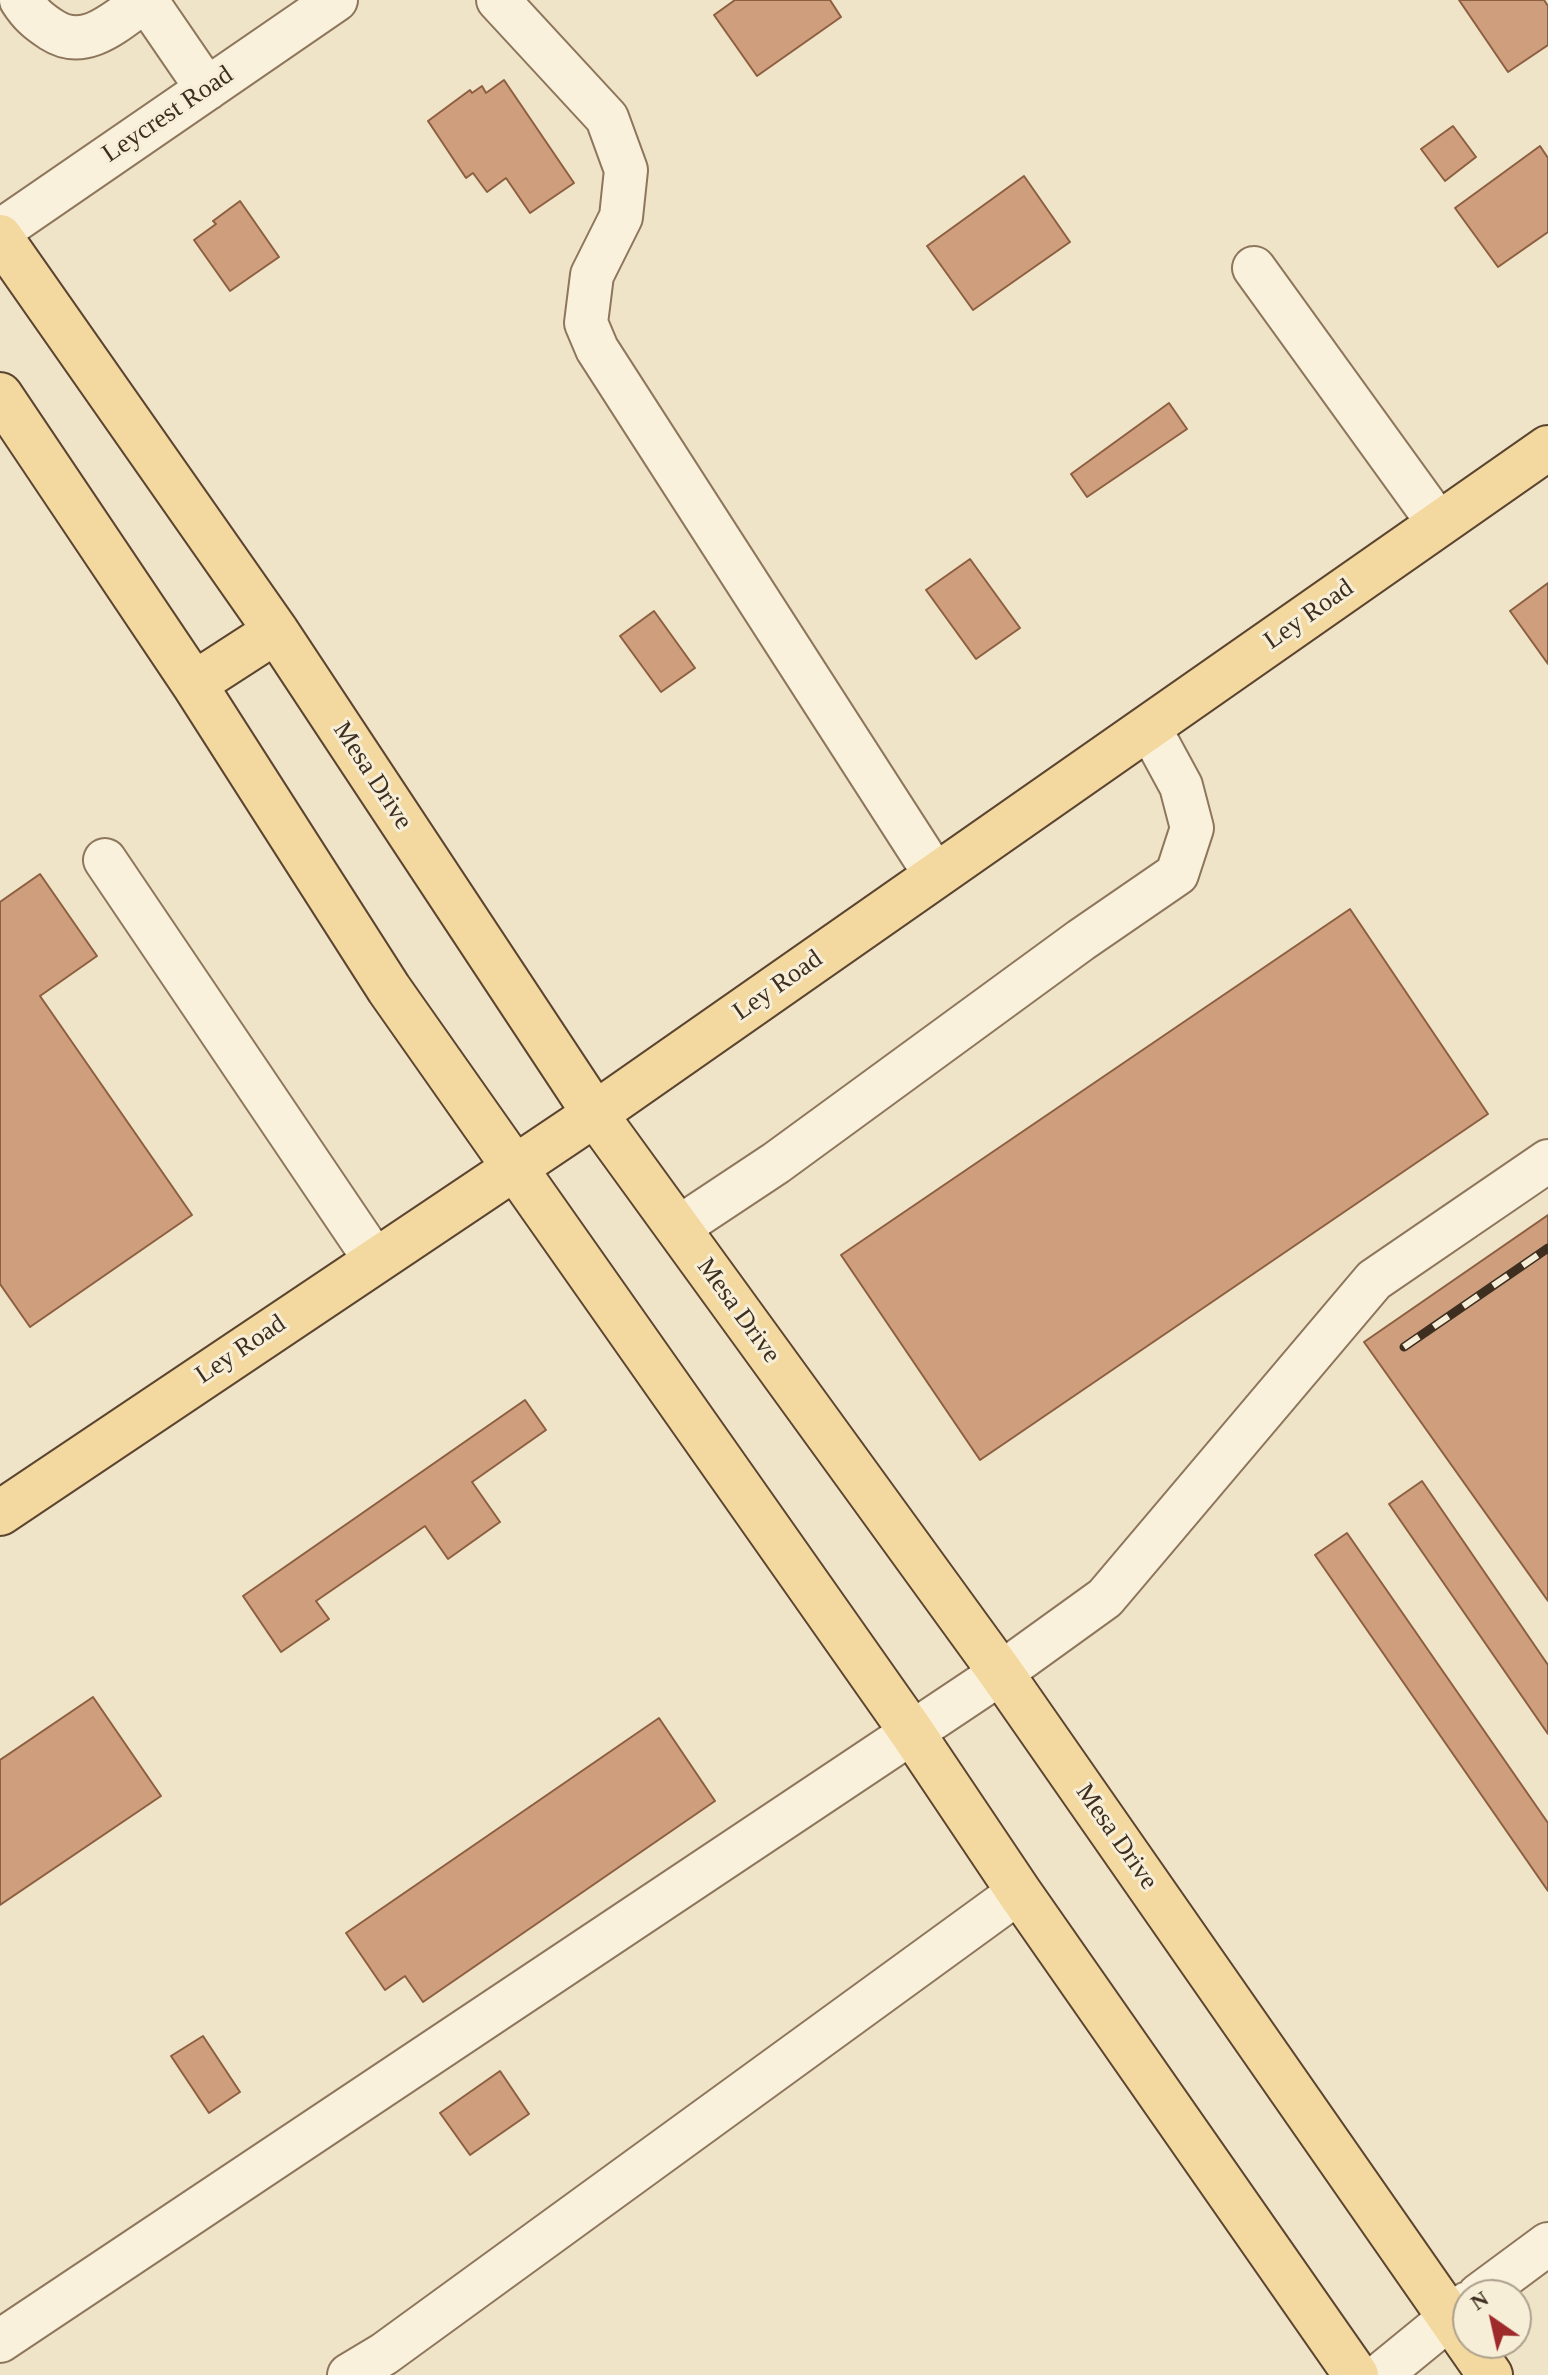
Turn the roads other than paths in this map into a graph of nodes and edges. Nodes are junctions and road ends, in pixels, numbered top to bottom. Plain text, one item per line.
1 (21, 0) edge
2 (146, 0) edge
3 (336, 0) edge
4 (498, 0) edge
5 (207, 89) junction
6 (0, 234) edge
7 (1254, 268) dead end
8 (0, 395) edge
9 (1548, 448) edge
10 (1439, 524) junction
11 (276, 631) junction
12 (194, 684) junction
13 (1149, 727) junction
14 (105, 860) dead end
15 (936, 876) junction
16 (595, 1114) junction
17 (1548, 1161) edge
18 (512, 1168) junction
19 (678, 1228) junction
20 (375, 1260) junction
21 (0, 1513) edge
22 (1001, 1673) junction
23 (911, 1731) junction
24 (1019, 1892) junction
25 (1548, 2244) edge
26 (1501, 2279) edge
27 (1452, 2286) edge
28 (1452, 2316) edge
29 (0, 2341) edge
30 (349, 2375) edge
31 (1356, 2375) edge
32 (1380, 2375) edge

1 - 2 street
2 - 5 street
3 - 5 street, Leycrest Road
4 - 15 street
5 - 6 street, Leycrest Road
6 - 11 main road, Mesa Drive
7 - 10 street
8 - 12 main road
9 - 10 main road, Ley Road
10 - 13 main road, Ley Road
11 - 12 main road
11 - 16 main road, Mesa Drive
12 - 18 main road
13 - 15 main road, Ley Road
13 - 19 street
14 - 20 street
15 - 16 main road, Ley Road
16 - 18 main road, Ley Road
16 - 19 main road, Mesa Drive
17 - 22 street
18 - 20 main road, Ley Road
18 - 23 main road
19 - 22 main road, Mesa Drive
20 - 21 main road, Ley Road
22 - 23 street
22 - 27 main road, Mesa Drive
23 - 24 main road
23 - 29 street
24 - 30 street
24 - 31 main road
25 - 26 street
28 - 32 street

